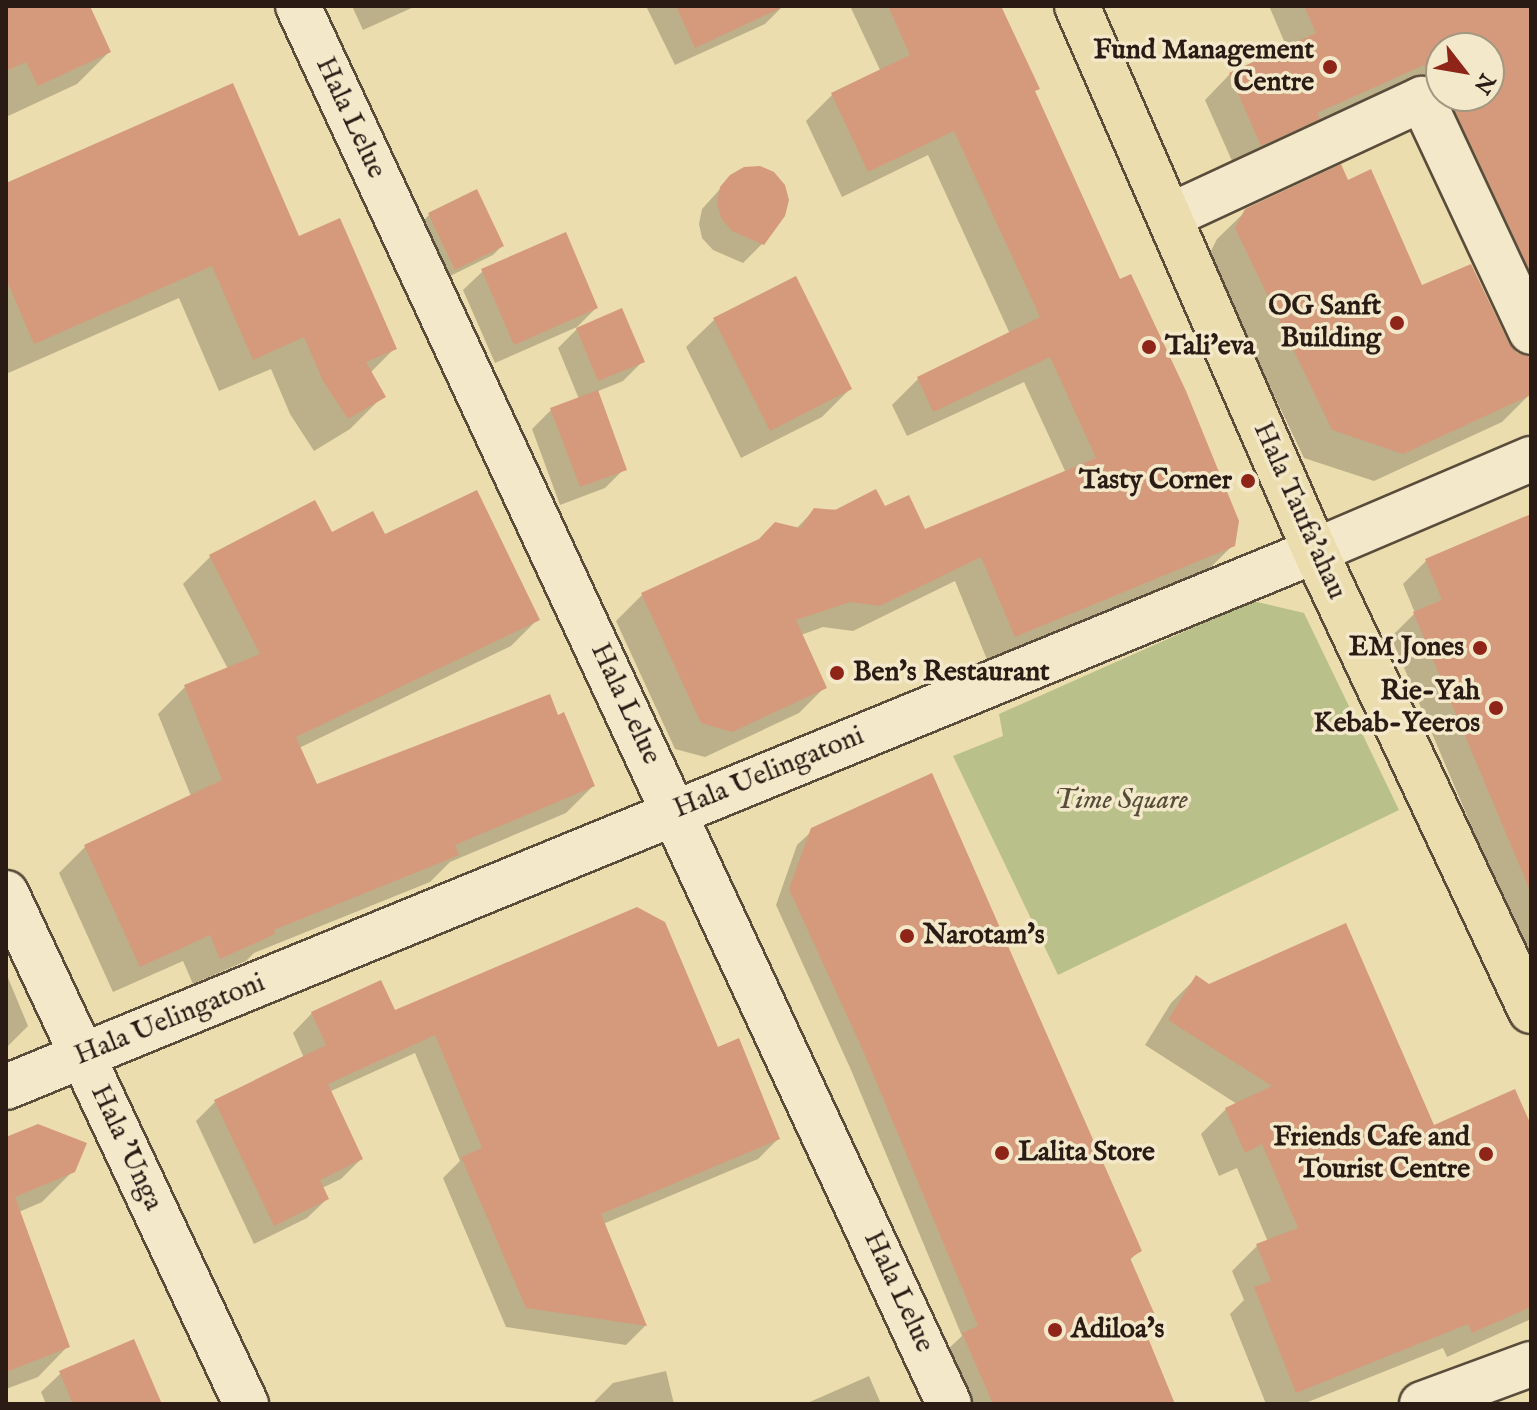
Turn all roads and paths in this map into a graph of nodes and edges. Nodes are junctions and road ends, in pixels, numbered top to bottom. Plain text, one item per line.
1 (298, 6) edge
2 (1077, 6) edge
3 (1170, 216) junction
4 (1531, 332) edge
5 (1531, 459) edge
6 (1315, 551) junction
7 (675, 811) junction
8 (6, 893) edge
9 (1531, 1011) edge
10 (83, 1056) junction
11 (6, 1087) edge
12 (1531, 1364) edge
13 (246, 1404) edge
14 (949, 1404) edge
15 (1422, 1404) edge

1 - 7 street, Hala Lelue
2 - 3 main road, Hala Taufa'ahau
3 - 4 street
3 - 6 main road, Hala Taufa'ahau
5 - 6 street, Hala Uelingatoni
6 - 7 street, Hala Uelingatoni
6 - 9 main road, Hala Taufa'ahau
7 - 10 street, Hala Uelingatoni
7 - 14 street, Hala Lelue
8 - 10 street, Hala 'Unga
10 - 11 street, Hala Uelingatoni
10 - 13 street, Hala 'Unga
12 - 15 street

